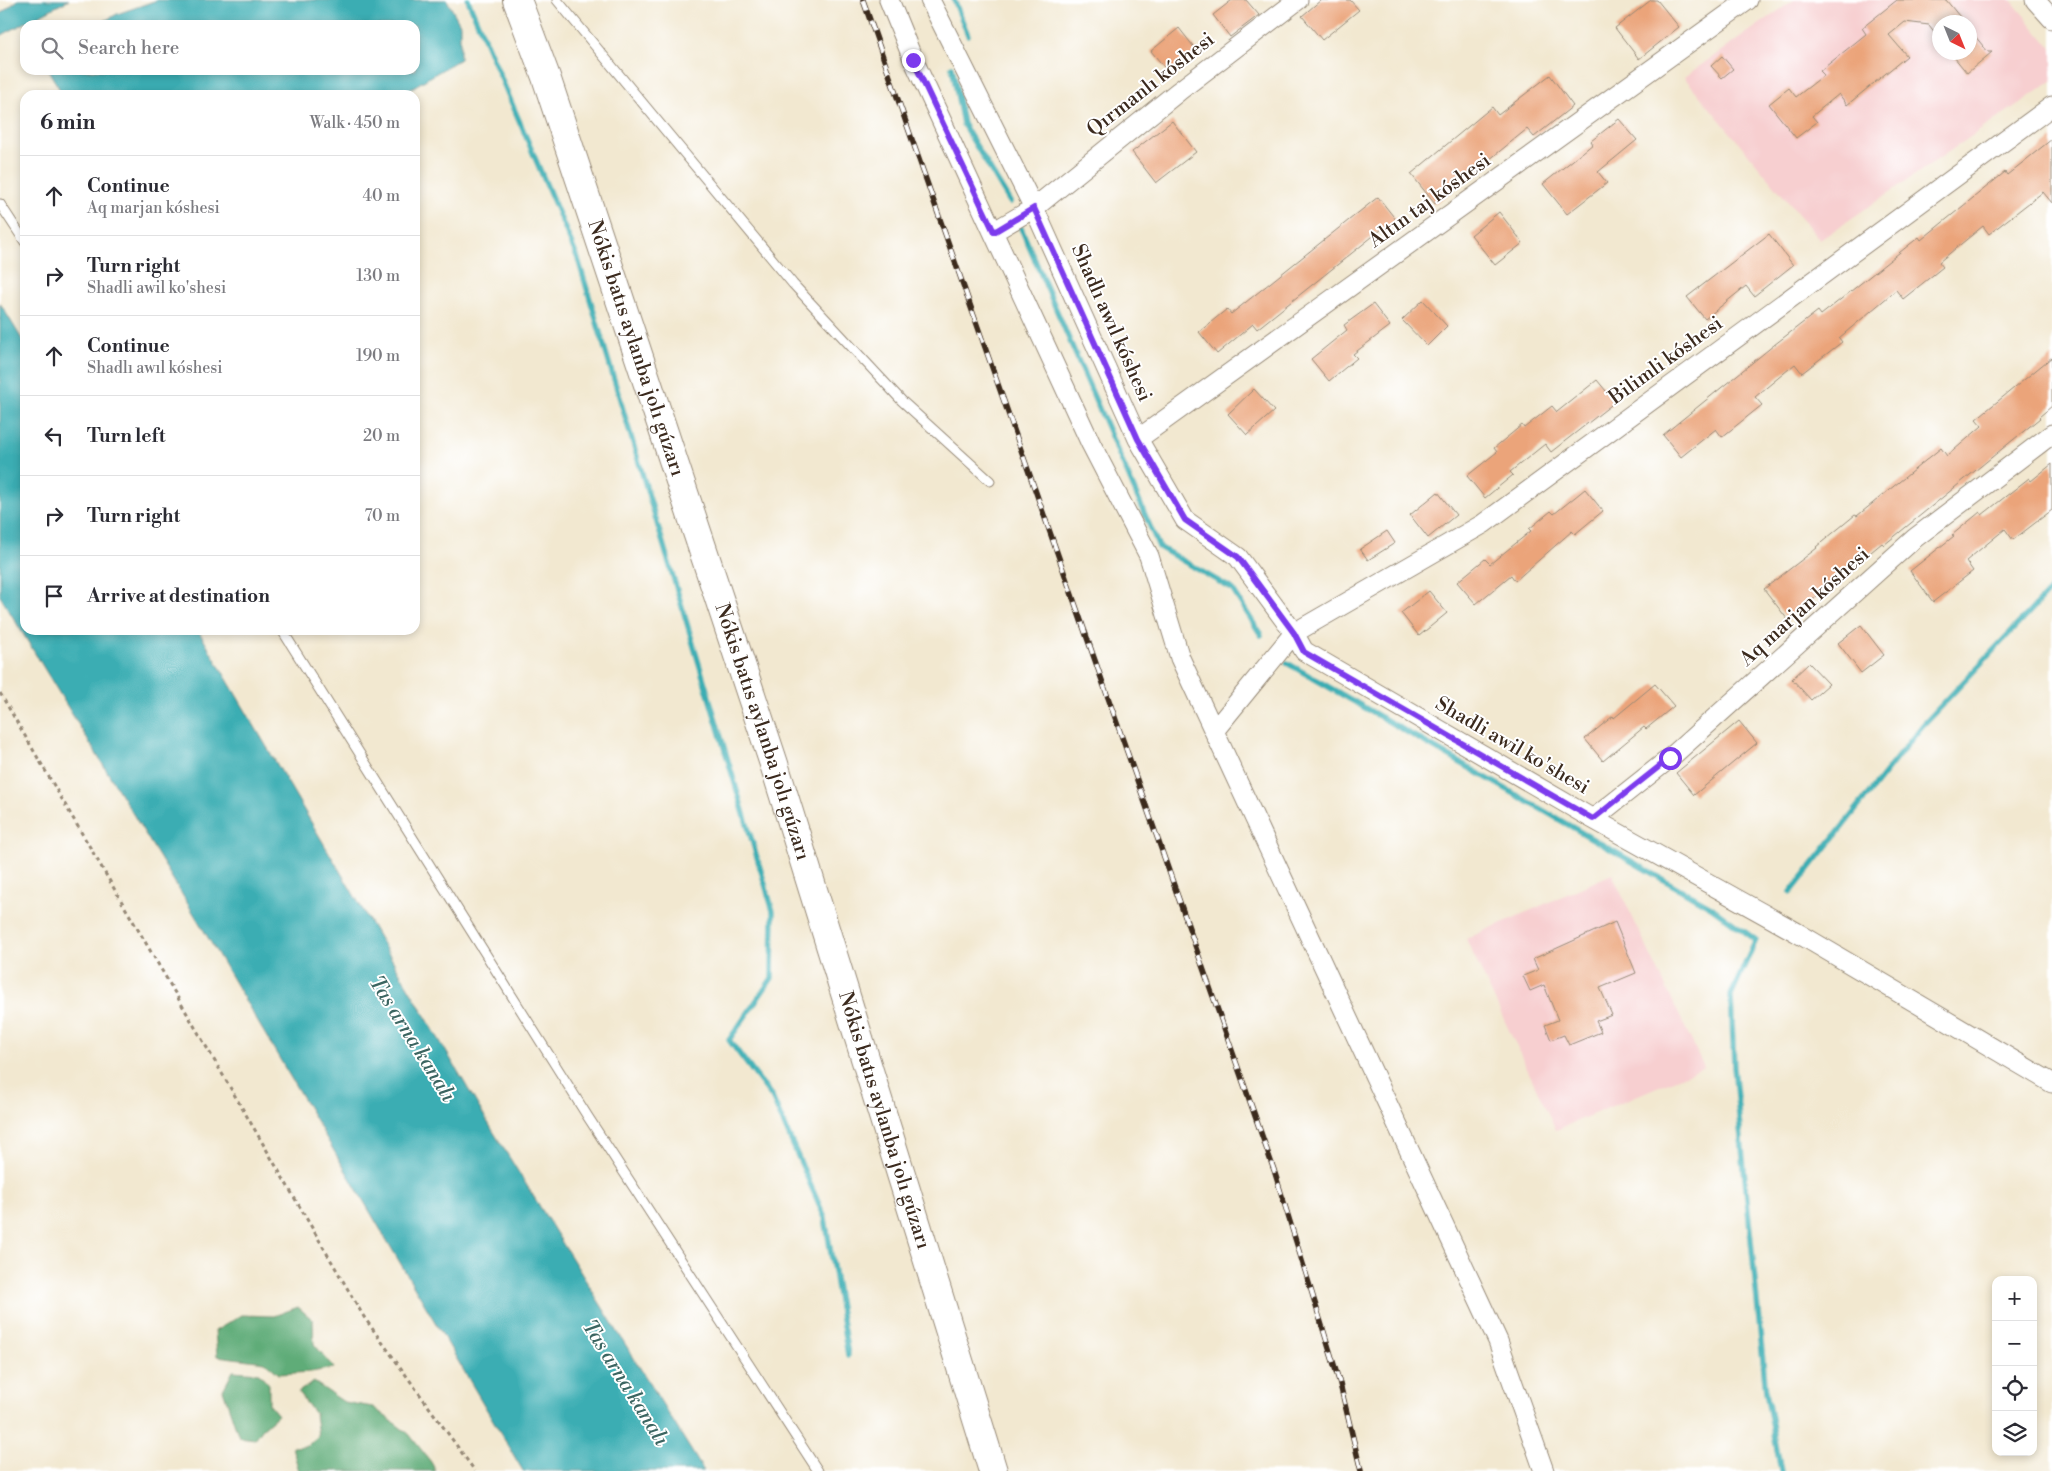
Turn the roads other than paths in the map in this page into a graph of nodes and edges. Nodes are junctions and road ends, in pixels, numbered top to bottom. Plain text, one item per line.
1 (516, 0) edge
2 (557, 0) edge
3 (889, 0) edge
4 (930, 0) edge
5 (1298, 0) edge
6 (1748, 0) edge
7 (2035, 0) edge
8 (2052, 19) edge
9 (2052, 106) edge
10 (0, 204) edge
11 (1034, 208) junction
12 (994, 232) junction
13 (20, 234) edge
14 (2052, 434) edge
15 (1138, 439) junction
16 (990, 481) dead end
17 (1294, 633) junction
18 (285, 635) edge
19 (1214, 730) junction
20 (1593, 819) junction
21 (2052, 1083) edge
22 (818, 1471) edge
23 (994, 1471) edge
24 (1544, 1471) edge

1 - 23 main road, Nókis batıs aylanba jolı gúzarı
2 - 16 lane
3 - 12 street
4 - 11 street, Shadlı awıl kóshesi
5 - 11 street, Qırmanlı kóshesi
6 - 15 street, Altın taj kóshesi
7 - 8 street
9 - 17 street, Bilimli kóshesi
10 - 13 lane
11 - 12 street, Qırmanlı kóshesi
11 - 15 street, Shadlı awıl kóshesi
12 - 19 street
14 - 20 street, Aq marjan kóshesi
15 - 17 street, Shadlı awıl kóshesi
17 - 19 street
17 - 20 street, Shadli awil ko'shesi
18 - 22 lane
19 - 24 street
20 - 21 street, Shadli awil ko'shesi

